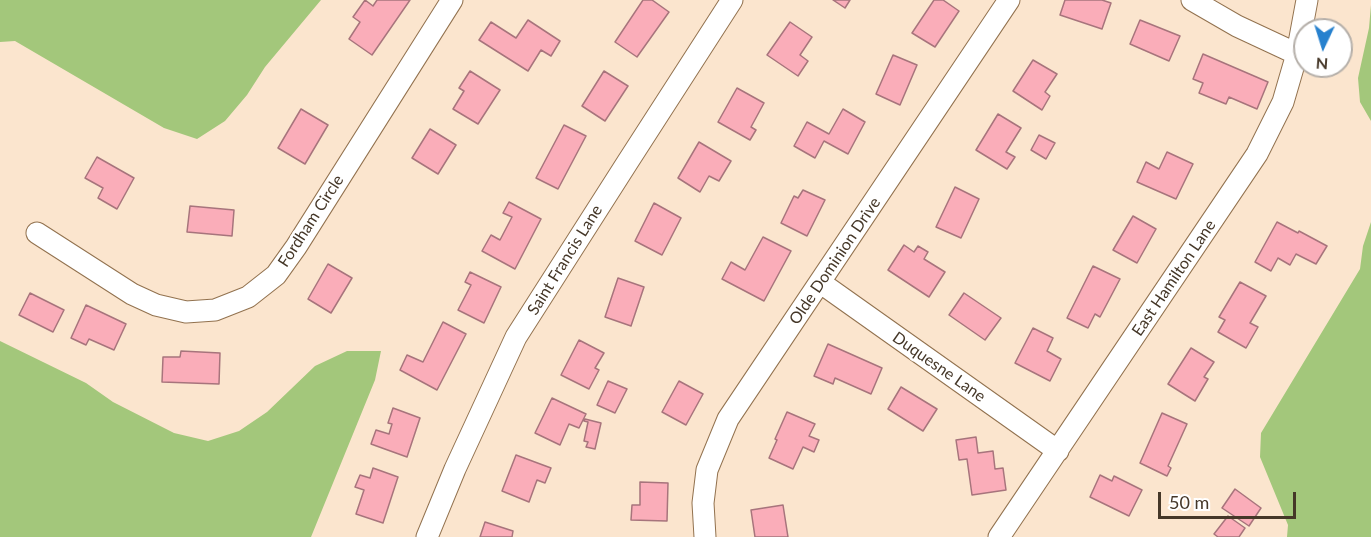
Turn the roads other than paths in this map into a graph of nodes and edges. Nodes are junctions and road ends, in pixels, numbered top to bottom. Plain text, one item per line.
1 (452, 0) edge
2 (732, 0) edge
3 (1009, 0) edge
4 (1192, 0) edge
5 (1307, 0) edge
6 (1304, 18) edge
7 (1293, 52) edge
8 (1293, 68) edge
9 (37, 233) dead end
10 (820, 283) junction
11 (1058, 451) junction
12 (427, 537) edge
13 (705, 537) edge
14 (999, 537) edge

1 - 9 street, Fordham Circle
2 - 12 street, Saint Francis Lane
3 - 10 street, Olde Dominion Drive
4 - 7 street
5 - 6 street, East Hamilton Lane
8 - 11 street, East Hamilton Lane
10 - 11 street, Duquesne Lane
10 - 13 street, Olde Dominion Drive
11 - 14 street, East Hamilton Lane

